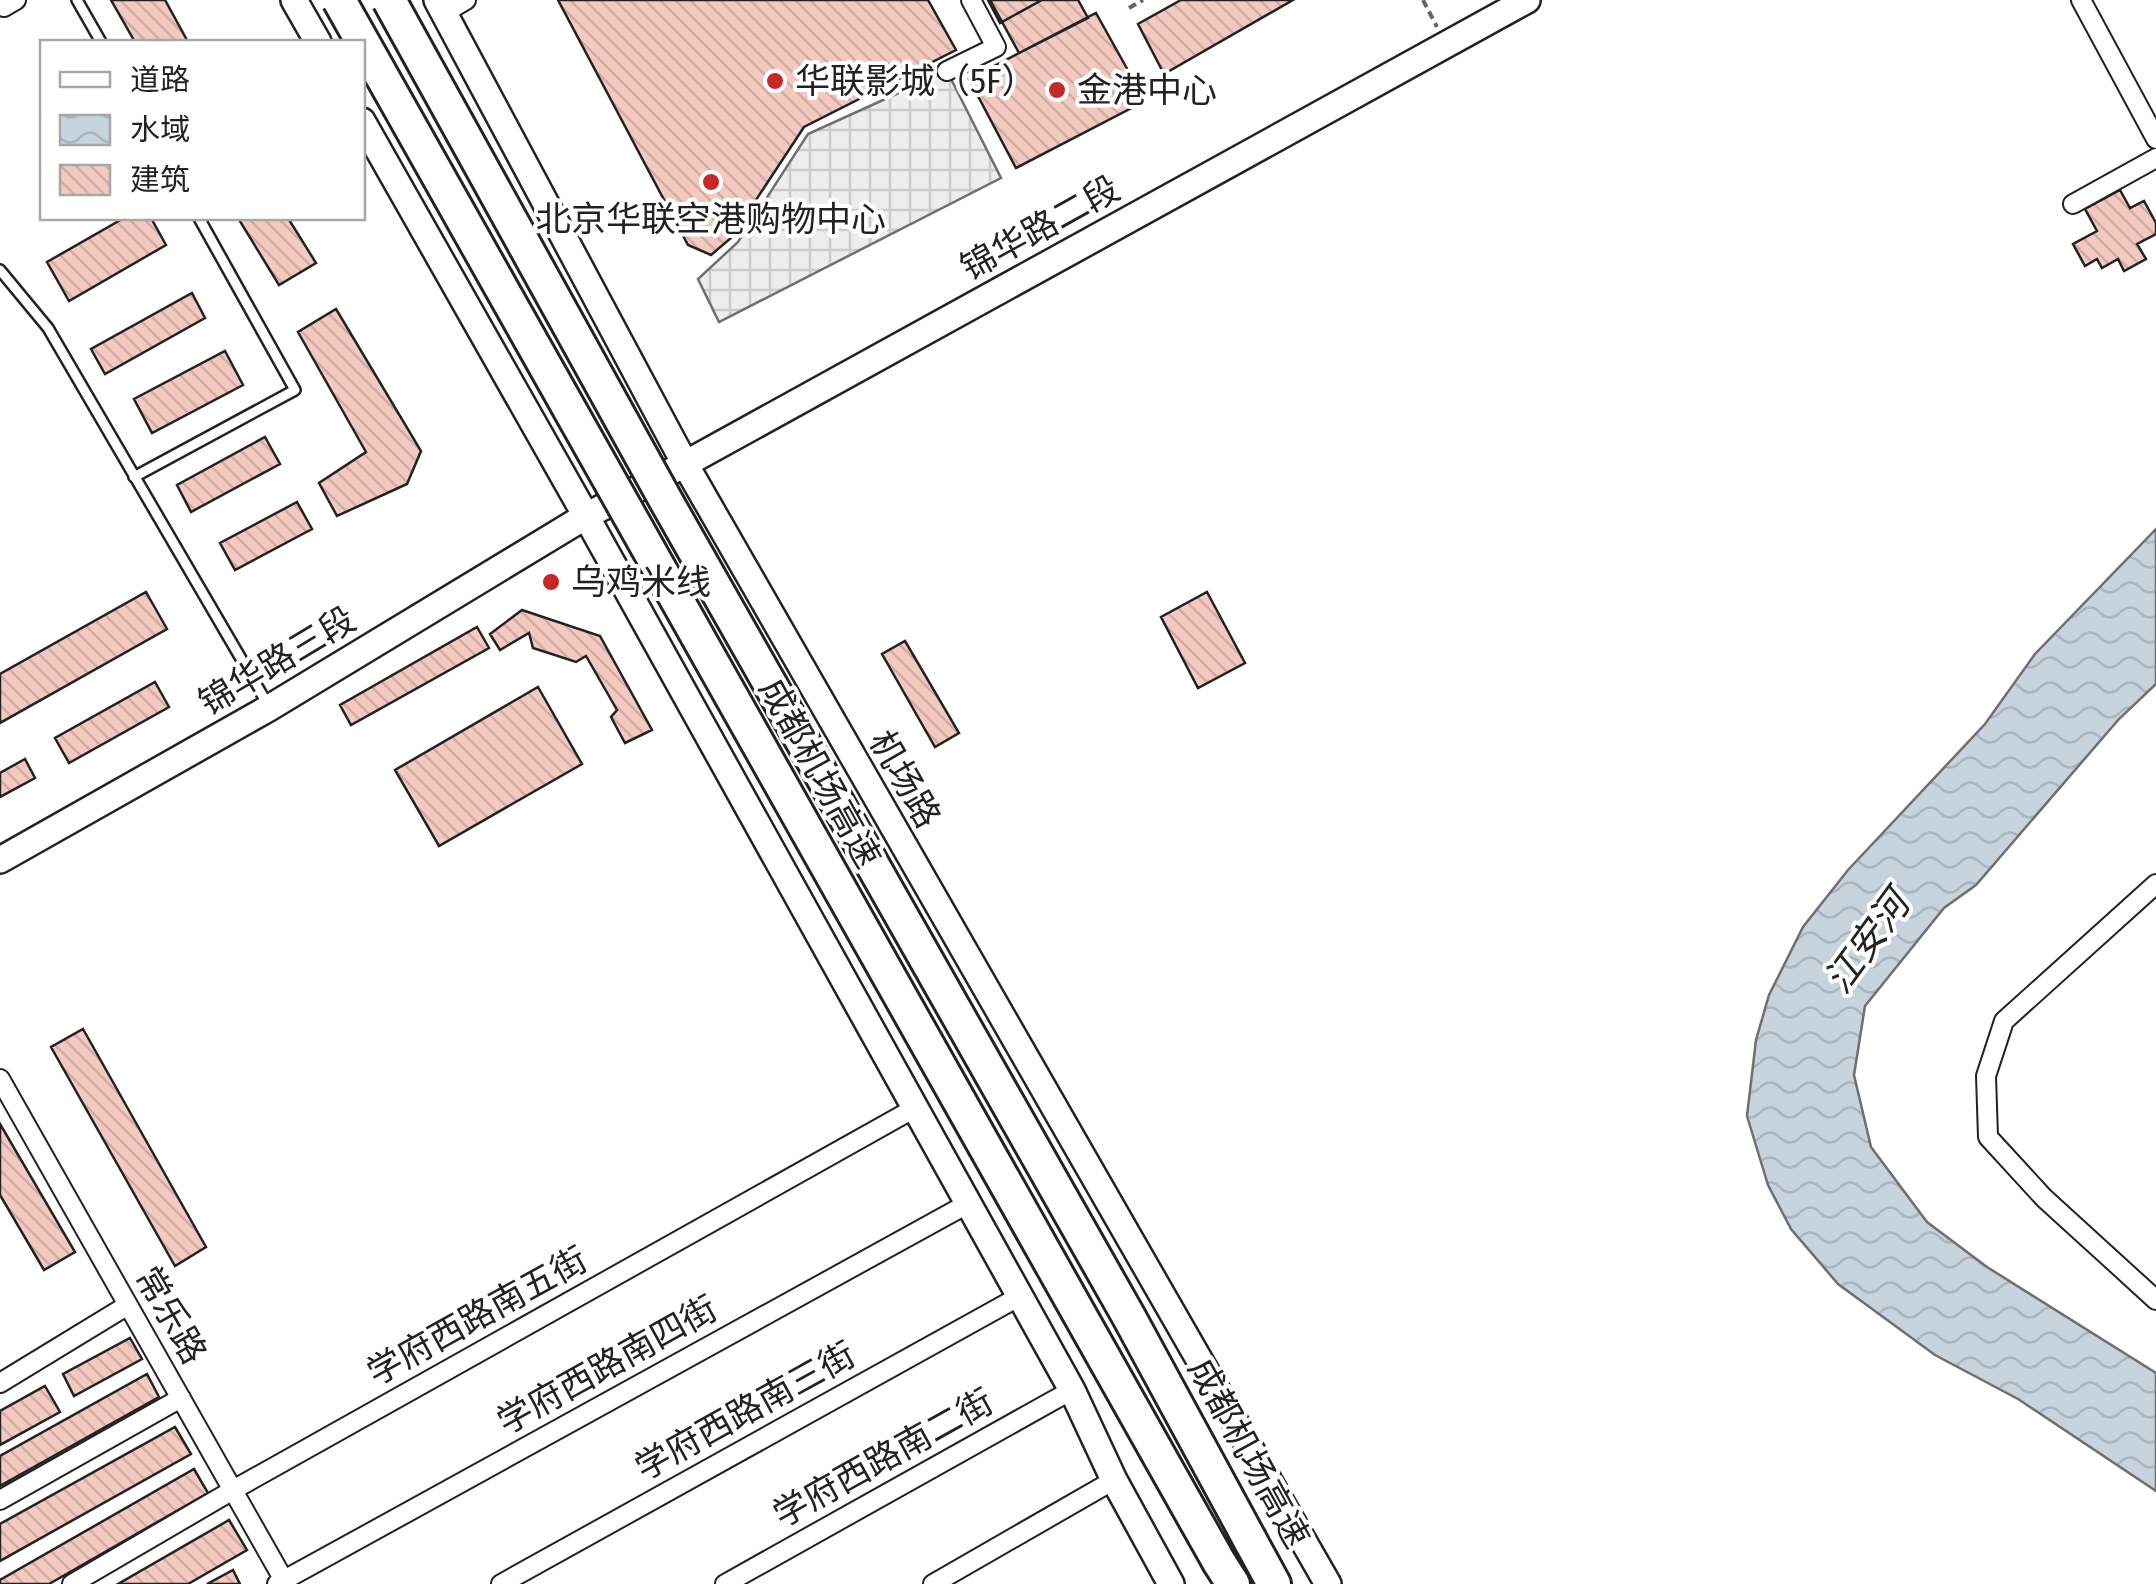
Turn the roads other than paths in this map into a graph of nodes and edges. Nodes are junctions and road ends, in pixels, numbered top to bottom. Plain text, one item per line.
1 (77, 0) edge
2 (294, 0) edge
3 (340, 0) edge
4 (389, 0) edge
5 (972, 0) edge
6 (1527, 0) edge
7 (2081, 0) edge
8 (449, 4) edge
9 (100, 40) edge
10 (317, 40) edge
11 (363, 40) edge
12 (365, 44) edge
13 (947, 72) dead end
14 (365, 126) edge
15 (2156, 139) edge
16 (2156, 158) edge
17 (2073, 204) dead end
18 (200, 220) edge
19 (0, 270) edge
20 (685, 464) junction
21 (134, 477) junction
22 (586, 516) junction
23 (269, 708) junction
24 (0, 860) edge
25 (2156, 884) edge
26 (0, 1079) edge
27 (915, 1108) junction
28 (968, 1203) junction
29 (1020, 1296) junction
30 (2156, 1300) edge
31 (128, 1305) junction
32 (0, 1384) edge
33 (1072, 1390) junction
34 (181, 1398) junction
35 (1114, 1480) junction
36 (233, 1490) junction
37 (0, 1500) edge
38 (1226, 1573) edge
39 (282, 1583) edge
40 (72, 1584) edge
41 (501, 1584) edge
42 (725, 1584) edge
43 (933, 1584) edge
44 (1170, 1584) edge
45 (1274, 1584) edge
46 (1328, 1584) edge

1 - 9 lane
2 - 10 main road
3 - 11 highway, 成都机场高速, bridge
4 - 45 highway, 成都机场高速, bridge
5 - 13 street
6 - 20 main road, 锦华路二段
7 - 15 street
8 - 20 main road, 机场路
12 - 38 highway, 成都机场高速, bridge
14 - 22 main road
16 - 17 street
18 - 21 lane
19 - 21 lane
20 - 22 main road, 锦华路二段
20 - 46 main road, 机场路
21 - 23 lane
22 - 23 main road, 锦华路三段
22 - 27 main road
23 - 24 main road, 锦华路三段
25 - 30 street
26 - 31 street, 常乐路
27 - 28 main road
27 - 36 street, 学府西路南五街
28 - 29 main road
28 - 39 street, 学府西路南四街
29 - 33 main road
29 - 41 street, 学府西路南三街
31 - 32 street
31 - 34 street, 常乐路
33 - 35 main road
33 - 42 street, 学府西路南二街
34 - 36 street, 常乐路
34 - 37 street
35 - 43 street
35 - 44 main road
36 - 39 street, 常乐路
36 - 40 street, 学府西路南五街

